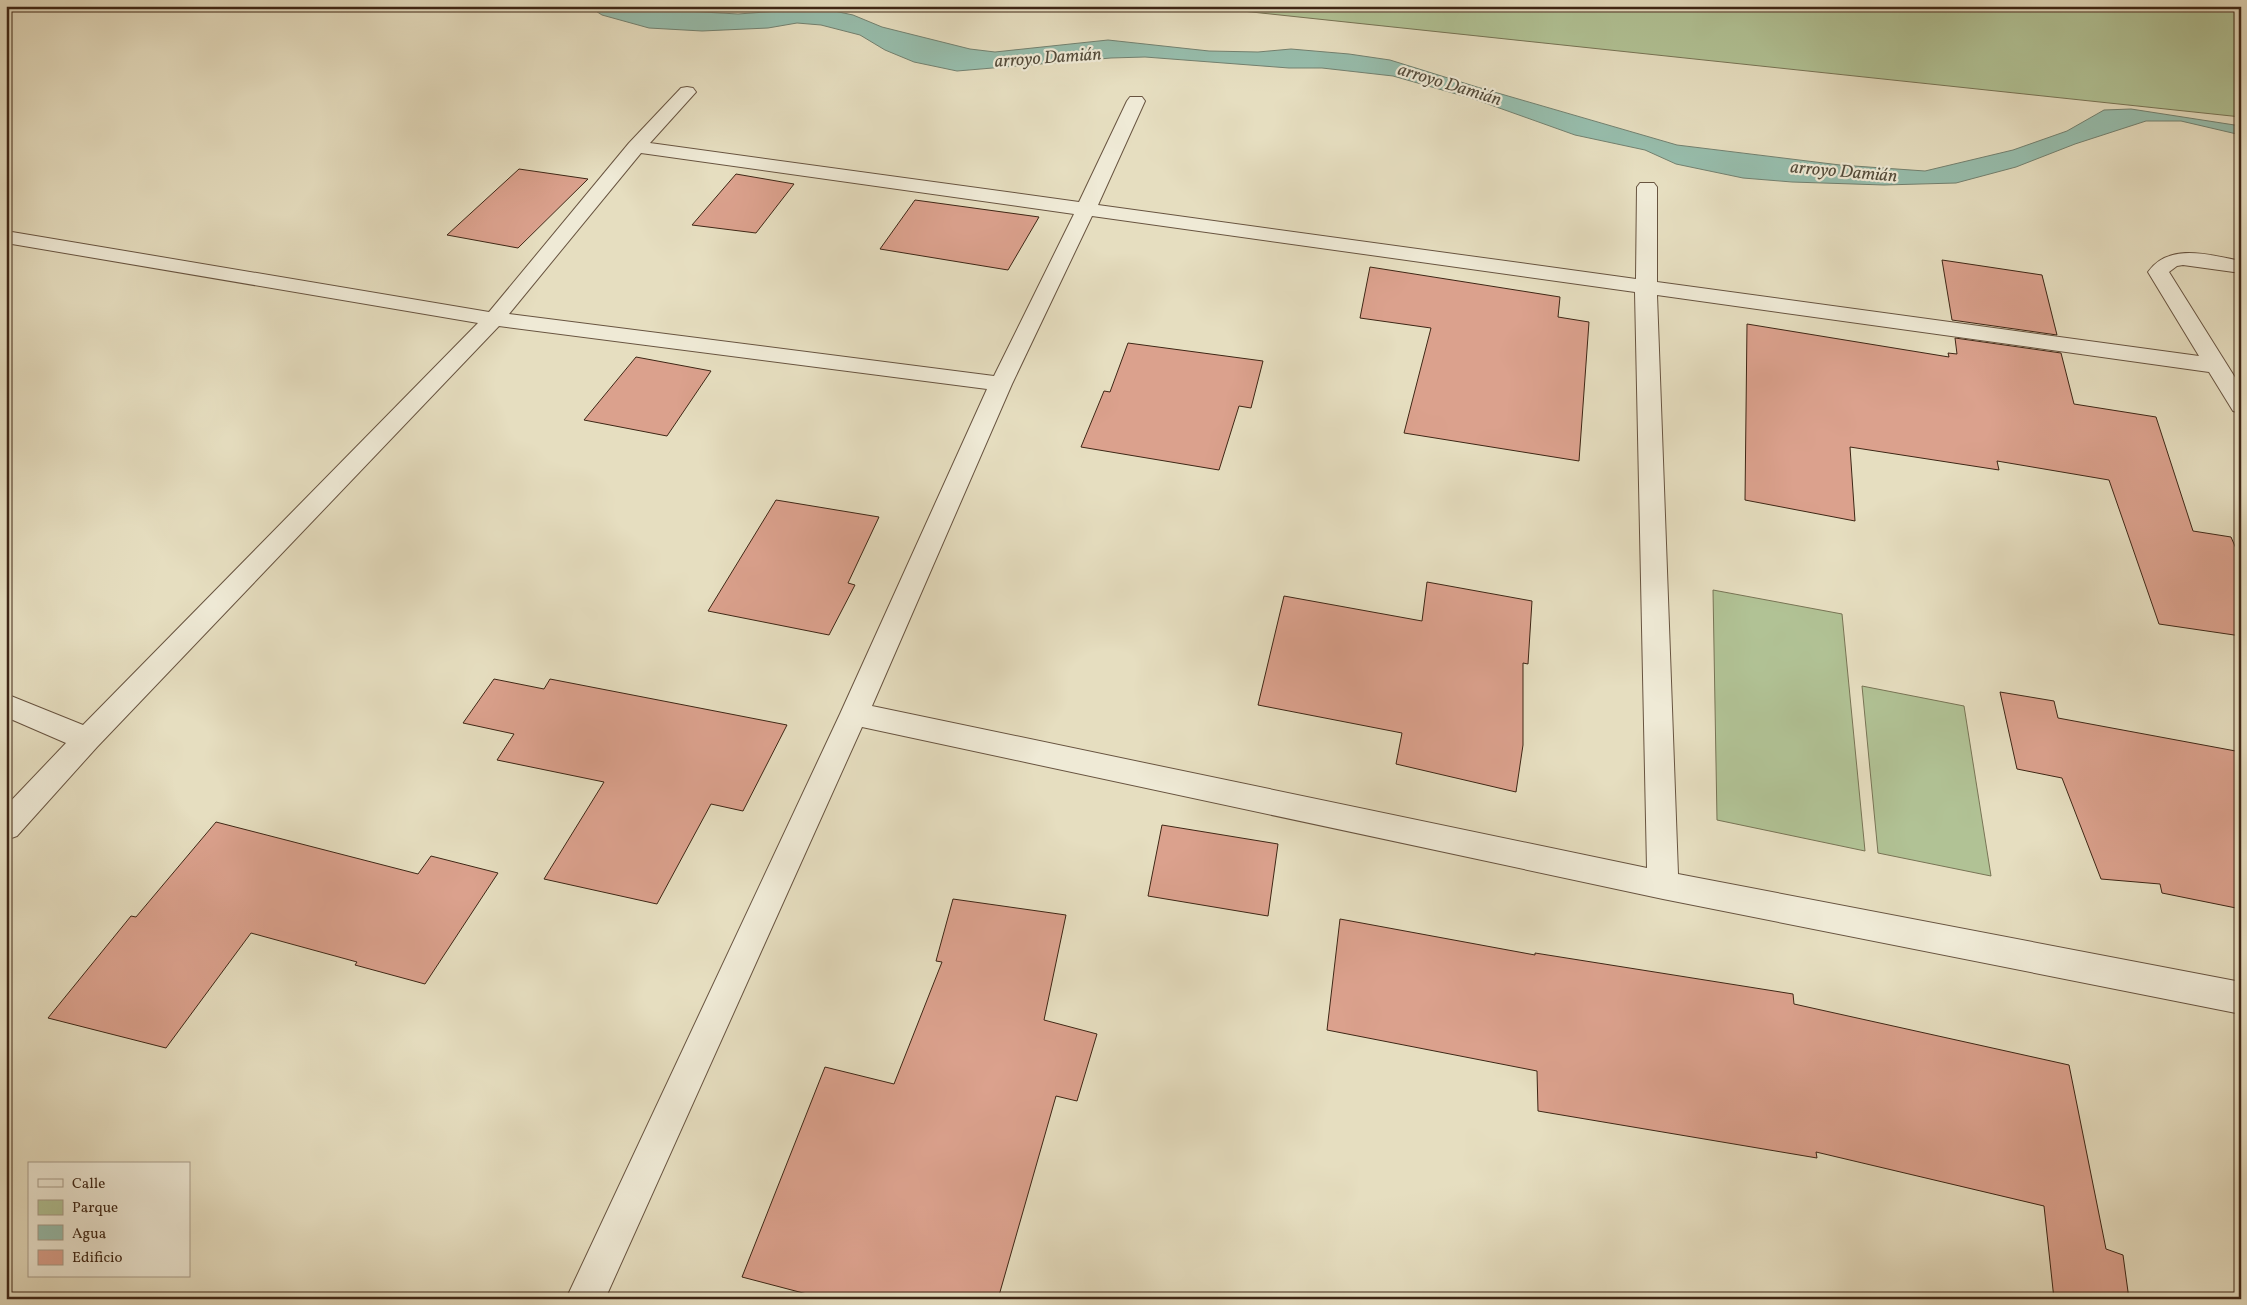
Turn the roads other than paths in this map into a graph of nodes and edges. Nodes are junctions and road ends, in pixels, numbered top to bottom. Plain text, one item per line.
1 (687, 92) dead end
2 (1136, 101) dead end
3 (636, 147) junction
4 (1647, 187) dead end
5 (1086, 209) junction
6 (6, 236) edge
7 (2241, 267) edge
8 (1646, 287) junction
9 (494, 319) junction
10 (2217, 366) junction
11 (1001, 384) junction
12 (2241, 406) edge
13 (6, 705) edge
14 (854, 714) junction
15 (87, 740) junction
16 (6, 827) edge
17 (1663, 885) junction
18 (2241, 998) edge
19 (585, 1299) edge

1 - 3 street
2 - 5 street
3 - 5 street
3 - 9 street
4 - 8 street
5 - 8 street
5 - 11 street
6 - 9 street
7 - 10 street
8 - 10 street
8 - 17 street
9 - 11 street
9 - 15 street
10 - 12 street
11 - 14 street
13 - 15 street
14 - 17 street
14 - 19 street
15 - 16 street
17 - 18 street

